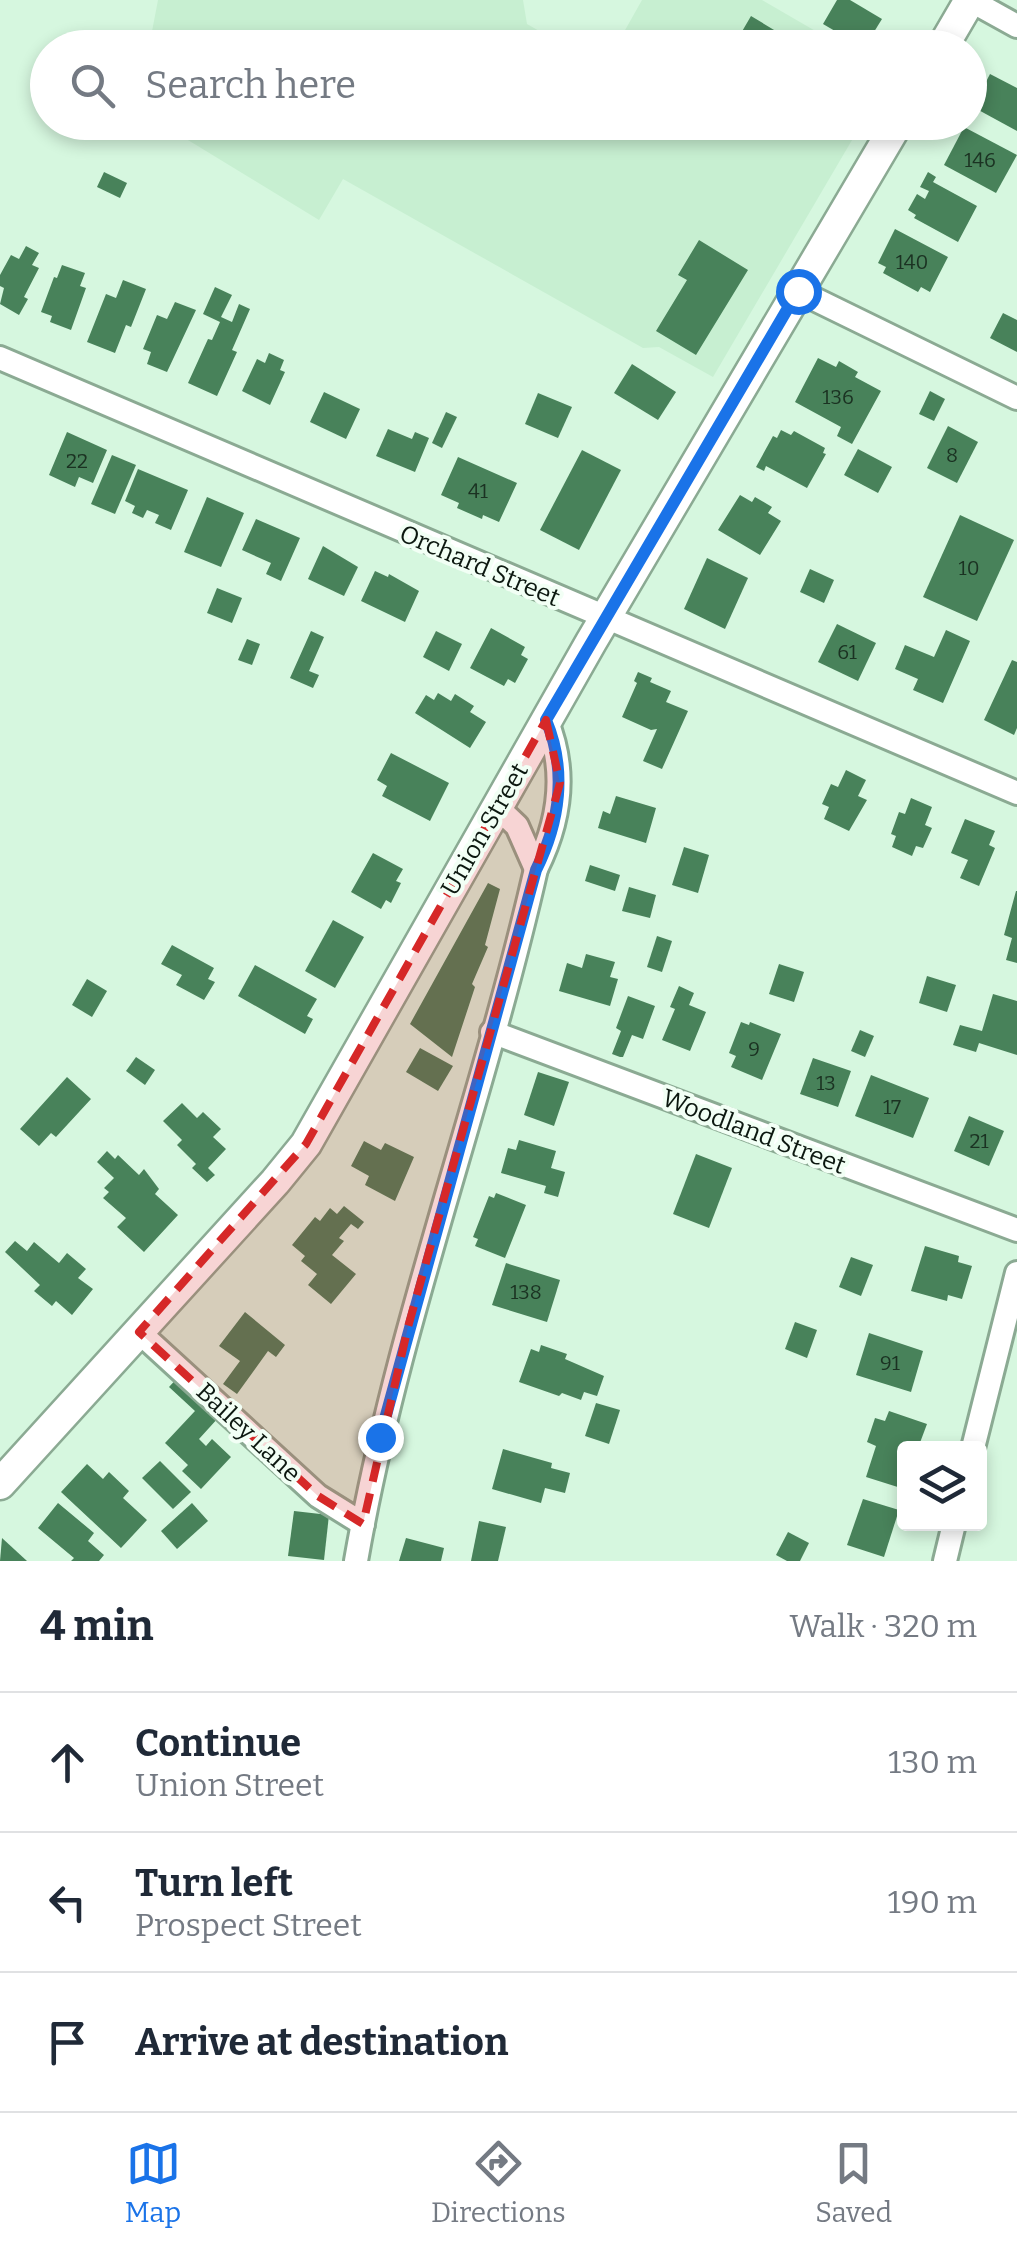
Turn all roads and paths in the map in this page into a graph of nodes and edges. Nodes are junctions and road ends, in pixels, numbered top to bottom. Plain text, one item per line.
1 (970, 0) edge
2 (1017, 26) edge
3 (952, 30) edge
4 (887, 140) edge
5 (798, 291) junction
6 (0, 358) edge
7 (1017, 398) edge
8 (604, 618) junction
9 (546, 720) junction
10 (1017, 793) edge
11 (496, 806) junction
12 (536, 870) junction
13 (492, 1032) junction
14 (1017, 1230) edge
15 (1017, 1273) edge
16 (139, 1332) junction
17 (975, 1441) edge
18 (0, 1484) edge
19 (363, 1524) junction
20 (952, 1531) edge
21 (356, 1561) edge
22 (945, 1561) edge

1 - 2 street
1 - 3 main road
4 - 5 main road, Union Street
5 - 7 street
5 - 8 main road, Union Street
6 - 8 street, Orchard Street
8 - 9 main road, Union Street
8 - 10 street, Orchard Street
9 - 11 main road, Union Street
9 - 12 street
11 - 12 street
11 - 16 main road, Union Street
12 - 13 street
13 - 14 street, Woodland Street
13 - 19 street
15 - 17 street
16 - 18 main road, Union Street
16 - 19 street, Bailey Lane
19 - 21 street
20 - 22 street

